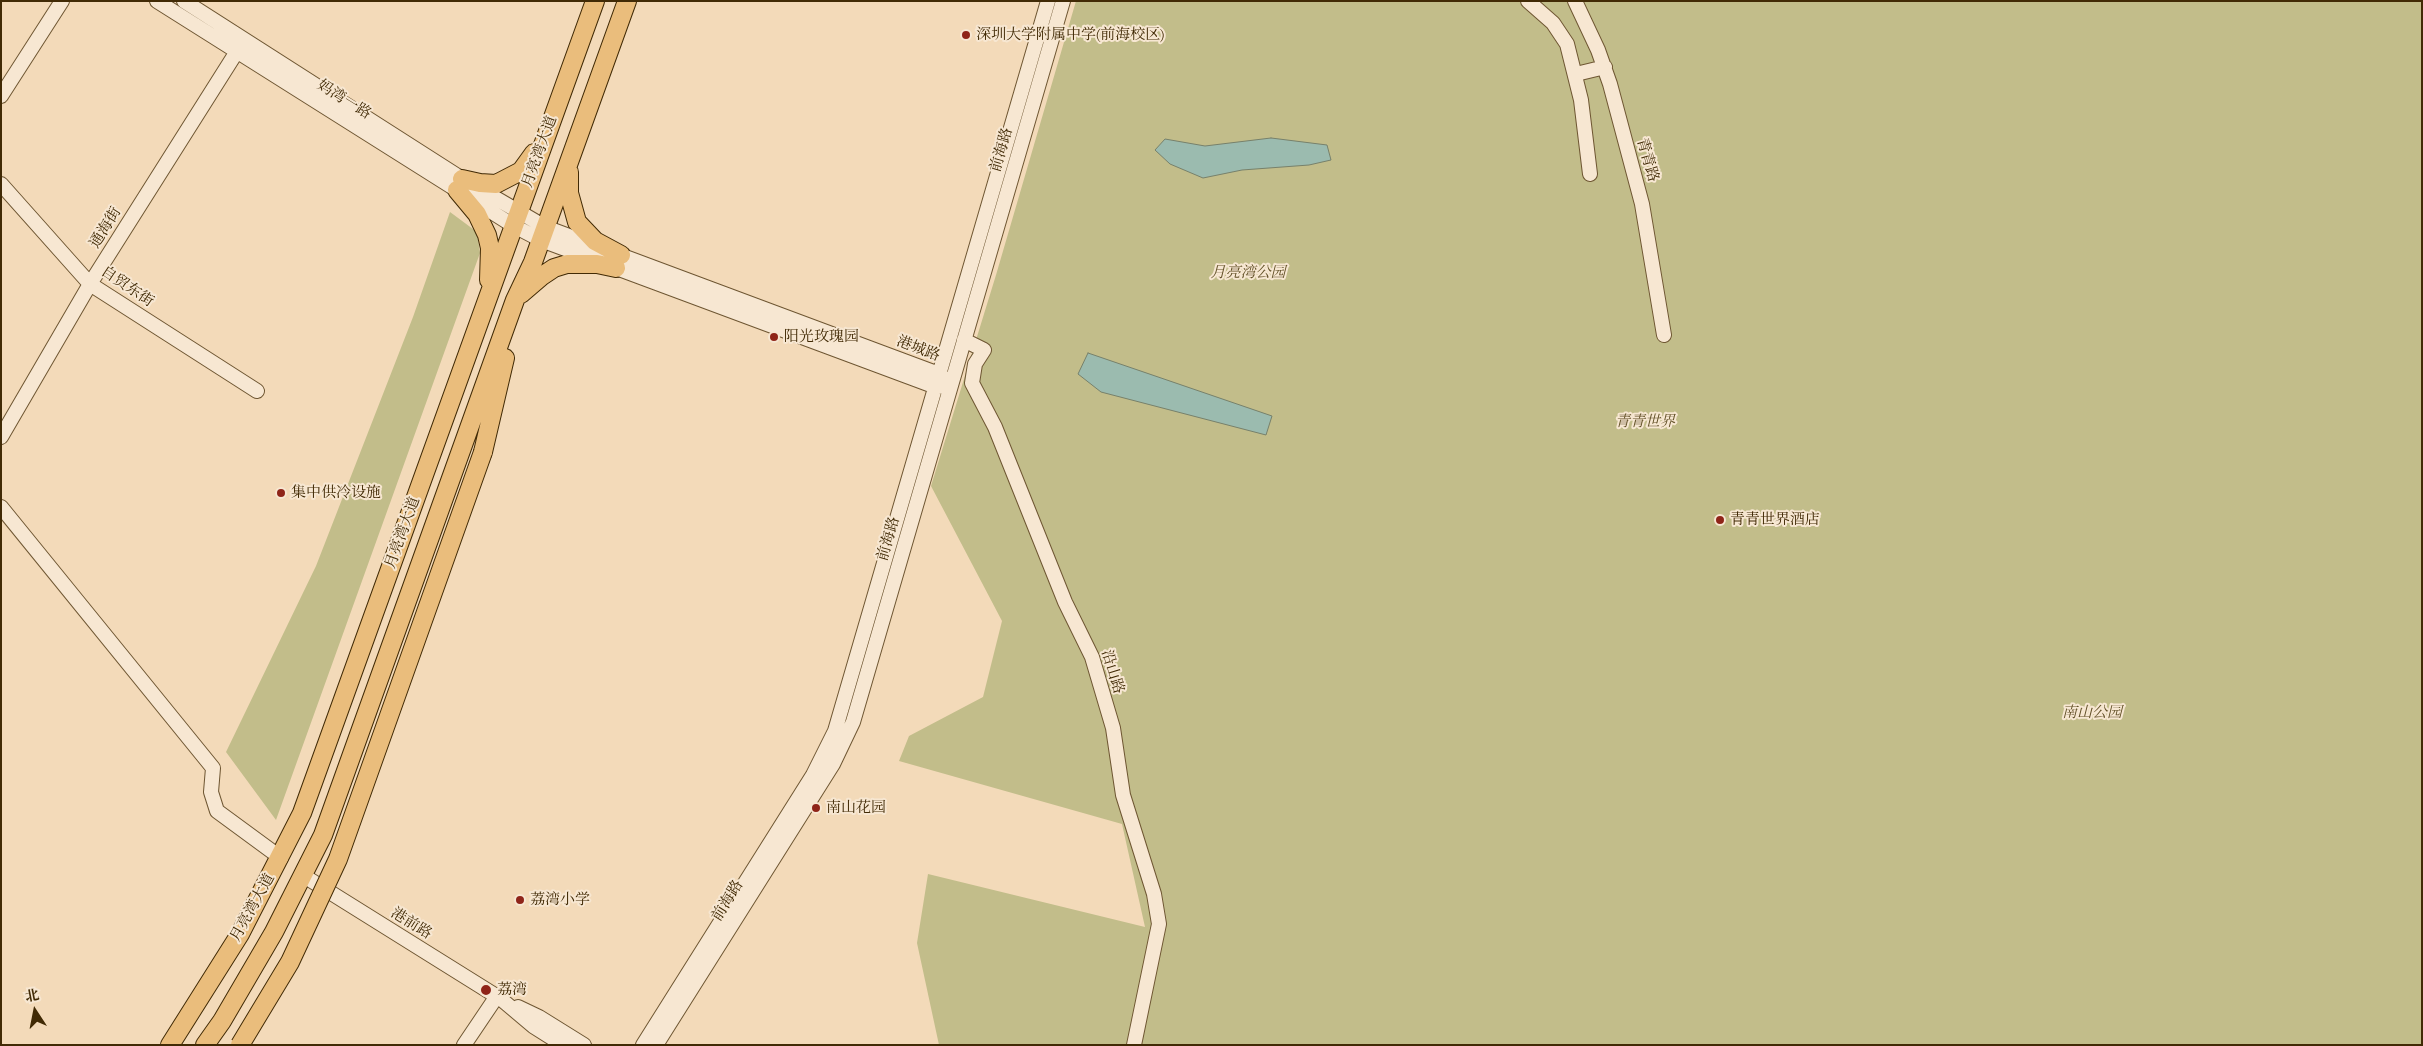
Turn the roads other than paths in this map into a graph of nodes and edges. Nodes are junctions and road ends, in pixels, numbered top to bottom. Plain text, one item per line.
1 (62, 1) edge
2 (157, 1) edge
3 (184, 1) edge
4 (595, 1) edge
5 (628, 1) edge
6 (1048, 1) edge
7 (1063, 1) edge
8 (1528, 1) edge
9 (1575, 1) edge
10 (241, 46) junction
11 (1605, 67) junction
12 (1576, 74) junction
13 (1, 96) edge
14 (546, 136) junction
15 (573, 151) junction
16 (1590, 174) dead end
17 (1, 184) edge
18 (459, 185) junction
19 (516, 220) junction
20 (543, 234) junction
21 (619, 262) junction
22 (90, 284) junction
23 (486, 303) junction
24 (513, 307) junction
25 (1664, 335) dead end
26 (964, 340) junction
27 (937, 381) junction
28 (951, 386) junction
29 (257, 391) dead end
30 (1, 437) edge
31 (1, 508) edge
32 (281, 858) junction
33 (304, 876) junction
34 (499, 998) junction
35 (170, 1045) edge
36 (205, 1045) edge
37 (240, 1045) edge
38 (464, 1045) edge
39 (563, 1045) edge
40 (584, 1045) edge
41 (643, 1045) edge
42 (656, 1045) edge
43 (1134, 1045) edge

1 - 13 street
2 - 10 street, 妈湾一路
3 - 10 street, 妈湾一路
4 - 14 main road, 月亮湾大道
5 - 15 main road, 月亮湾大道
6 - 27 street, 前海路
7 - 26 street, 前海路
8 - 12 street
9 - 11 street, 青青路
10 - 18 street, 妈湾一路
10 - 22 street, 通海街
11 - 12 street
11 - 25 street, 青青路
12 - 16 street
14 - 18 main road
14 - 19 main road, 月亮湾大道
15 - 20 main road, 月亮湾大道
15 - 21 main road
17 - 22 street, 自贸东街
18 - 19 street, 妈湾一路
18 - 23 main road
19 - 20 street, 港城路
19 - 23 main road, 月亮湾大道
20 - 21 street, 港城路
20 - 24 main road, 月亮湾大道
21 - 24 main road
21 - 27 street, 港城路
22 - 29 street, 自贸东街
22 - 30 street, 通海街
23 - 32 main road, 月亮湾大道
24 - 33 main road, 月亮湾大道
24 - 37 main road, bridge
26 - 28 street, 前海路
26 - 43 street, 沿山路
27 - 28 street, 港城路
27 - 41 street, 前海路
28 - 42 street, 前海路
31 - 32 street
32 - 35 main road, 月亮湾大道
33 - 34 street, 港前路
33 - 36 main road, 月亮湾大道
34 - 38 street
34 - 39 street, 港前路
34 - 40 street, 港前路

